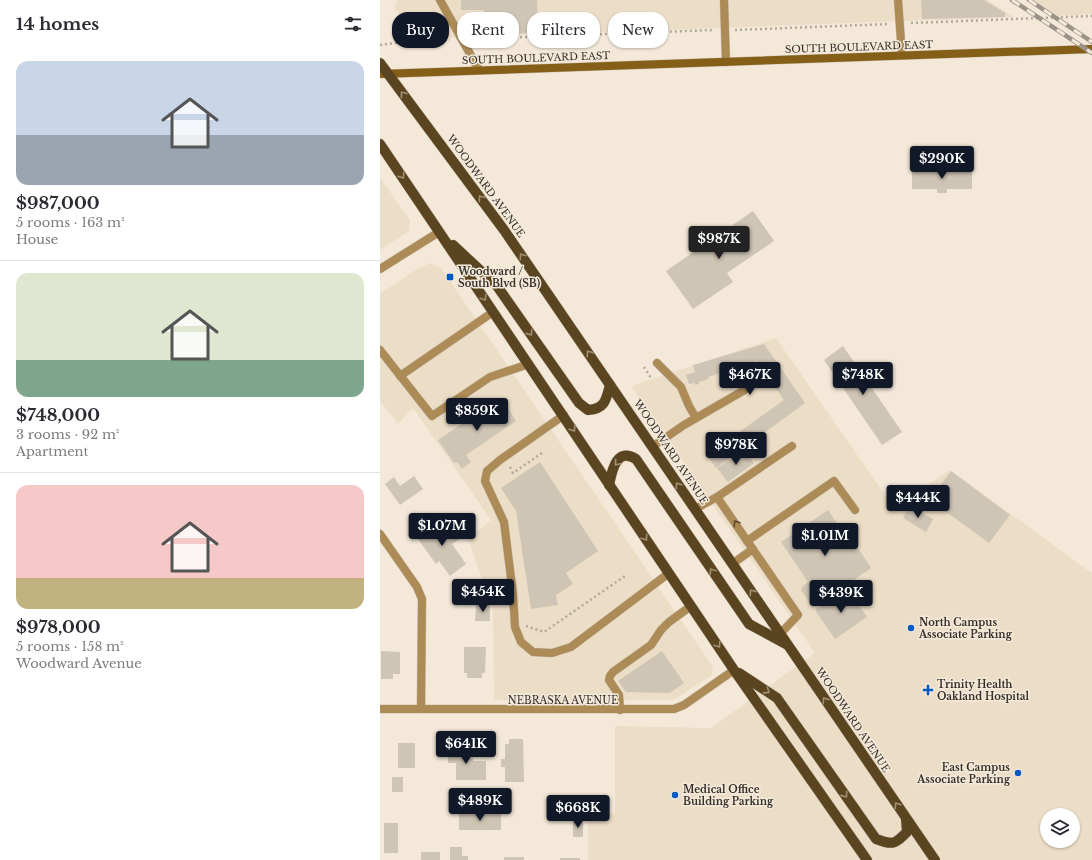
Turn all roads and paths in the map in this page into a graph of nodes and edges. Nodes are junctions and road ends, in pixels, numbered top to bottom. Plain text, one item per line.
1 (440, 0) edge
2 (724, 0) edge
3 (898, 0) edge
4 (1092, 49) edge
5 (902, 55) junction
6 (726, 62) junction
7 (380, 63) edge
8 (479, 70) junction
9 (384, 73) edge
10 (380, 144) edge
11 (438, 232) junction
12 (380, 269) edge
13 (494, 312) junction
14 (380, 350) edge
15 (657, 363) dead end
16 (529, 364) junction
17 (644, 367) dead end
18 (400, 376) junction
19 (651, 378) dead end
20 (610, 385) junction
21 (748, 388) dead end
22 (564, 415) junction
23 (696, 418) junction
24 (792, 446) dead end
25 (652, 447) junction
26 (542, 453) dead end
27 (509, 466) dead end
28 (609, 485) junction
29 (717, 496) junction
30 (695, 509) junction
31 (855, 510) dead end
32 (380, 534) edge
33 (747, 541) junction
34 (753, 549) junction
35 (732, 564) junction
36 (669, 573) junction
37 (625, 576) dead end
38 (691, 606) junction
39 (523, 625) dead end
40 (780, 634) junction
41 (788, 645) junction
42 (734, 670) junction
43 (380, 709) edge
44 (421, 709) junction
45 (620, 710) junction
46 (906, 818) junction
47 (867, 860) edge
48 (935, 860) edge

1 - 8 street
2 - 6 street
3 - 5 street
4 - 5 street, SOUTH BOULEVARD EAST
5 - 6 street, SOUTH BOULEVARD EAST
6 - 8 street, SOUTH BOULEVARD EAST
7 - 9 main road, WOODWARD AVENUE
8 - 9 street, SOUTH BOULEVARD EAST
20 -> 9 main road, WOODWARD AVENUE
10 -> 11 main road
11 - 12 street
11 -> 13 main road
11 -> 20 main road
13 - 16 main road
13 - 18 street
14 - 18 street
15 - 23 street
16 - 18 street
16 - 22 main road
17 - 19 path
20 - 25 main road, WOODWARD AVENUE
21 - 23 street
22 -> 28 main road
22 - 36 street
23 - 25 street
24 - 29 street
30 -> 25 main road, WOODWARD AVENUE
26 - 27 path
28 -> 36 main road
41 -> 28 main road
29 - 30 street
33 -> 29 street
30 - 35 main road, WOODWARD AVENUE
31 - 33 street
32 - 44 street
33 - 34 street
34 - 35 street
34 - 40 street
40 -> 35 main road, WOODWARD AVENUE
36 - 38 main road
37 - 39 path
38 -> 42 main road
38 - 45 street
40 - 41 main road, WOODWARD AVENUE
46 -> 41 main road, WOODWARD AVENUE
42 - 45 street, NEBRASKA AVENUE
42 -> 46 main road
42 - 47 main road
43 - 44 street, NEBRASKA AVENUE
44 - 45 street, NEBRASKA AVENUE
46 - 48 main road, WOODWARD AVENUE

